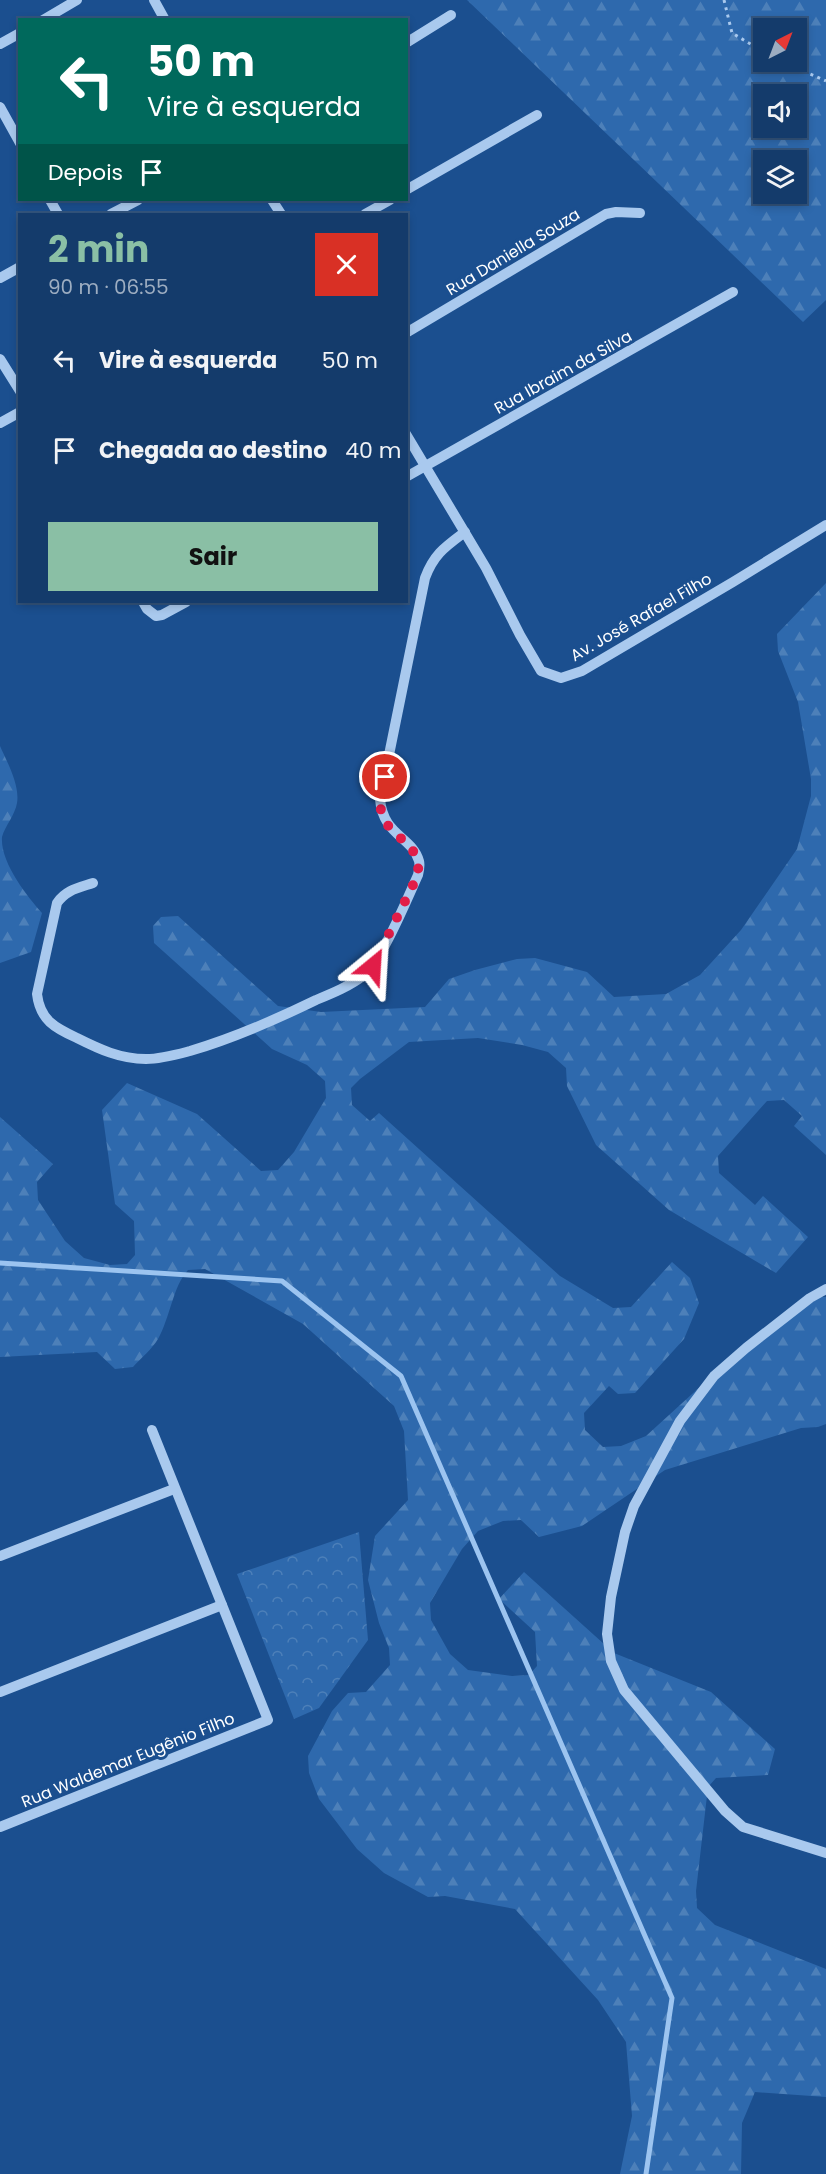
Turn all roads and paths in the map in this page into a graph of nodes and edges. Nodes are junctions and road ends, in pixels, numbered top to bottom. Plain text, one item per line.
1 (77, 0) edge
2 (154, 0) edge
3 (724, 0) edge
4 (60, 5) edge
5 (451, 15) dead end
6 (45, 18) edge
7 (164, 18) edge
8 (18, 34) edge
9 (408, 43) edge
10 (0, 44) edge
11 (753, 45) edge
12 (806, 72) edge
13 (826, 81) edge
14 (0, 107) edge
15 (537, 115) dead end
16 (18, 139) edge
17 (408, 189) edge
18 (136, 201) edge
19 (388, 201) edge
20 (113, 213) edge
21 (367, 213) edge
22 (640, 213) dead end
23 (18, 268) edge
24 (0, 278) edge
25 (734, 292) dead end
26 (408, 332) edge
27 (0, 359) edge
28 (18, 388) edge
29 (18, 413) edge
30 (0, 423) edge
31 (408, 437) edge
32 (425, 466) junction
33 (408, 476) edge
34 (826, 525) edge
35 (465, 532) junction
36 (143, 603) edge
37 (184, 603) edge
38 (93, 883) dead end
39 (826, 1289) edge
40 (152, 1430) dead end
41 (174, 1489) junction
42 (0, 1556) edge
43 (222, 1605) junction
44 (0, 1692) edge
45 (0, 1827) edge
46 (826, 1853) edge

1 - 4 street
2 - 7 street
3 - 11 path
4 - 6 street
5 - 9 street
8 - 10 street
12 - 13 path
14 - 16 street
15 - 17 street
18 - 20 street
19 - 21 street
22 - 26 street, Rua Daniella Souza
23 - 24 street
25 - 32 street, Rua Ibraim da Silva
27 - 28 street
29 - 30 street
31 - 32 street, Av. José Rafael Filho
32 - 33 street, Rua Ibraim da Silva
32 - 35 street, Av. José Rafael Filho
34 - 35 street, Av. José Rafael Filho
35 - 38 street
36 - 37 street
39 - 46 street
40 - 41 street
41 - 42 street
41 - 43 street
43 - 44 street
43 - 45 street, Rua Waldemar Eugênio Filho

